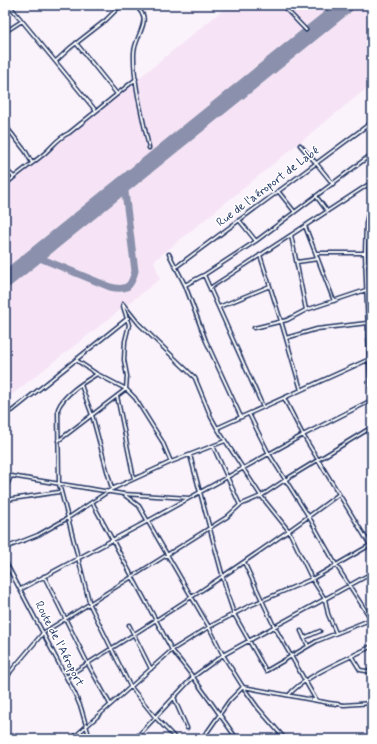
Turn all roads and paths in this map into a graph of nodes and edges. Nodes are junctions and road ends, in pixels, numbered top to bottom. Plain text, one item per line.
1 (9, 5) edge
2 (121, 5) edge
3 (136, 5) edge
4 (282, 5) edge
5 (22, 21) junction
6 (306, 30) dead end
7 (5, 32) edge
8 (76, 43) junction
9 (56, 62) junction
10 (136, 79) junction
11 (117, 94) junction
12 (96, 111) junction
13 (5, 114) edge
14 (372, 122) edge
15 (5, 125) edge
16 (8, 128) junction
17 (300, 145) dead end
18 (149, 148) dead end
19 (372, 154) edge
20 (32, 163) junction
21 (316, 163) junction
22 (5, 169) edge
23 (14, 177) junction
24 (372, 182) edge
25 (333, 184) junction
26 (5, 185) edge
27 (278, 191) junction
28 (372, 195) edge
29 (316, 196) junction
30 (371, 208) edge
31 (294, 211) junction
32 (327, 211) junction
33 (239, 220) junction
34 (306, 226) junction
35 (291, 236) junction
36 (256, 240) junction
37 (316, 253) junction
38 (365, 253) junction
39 (169, 254) dead end
40 (260, 255) junction
41 (318, 258) junction
42 (372, 259) edge
43 (297, 262) junction
44 (365, 264) junction
45 (176, 267) junction
46 (204, 275) junction
47 (185, 285) junction
48 (270, 286) junction
49 (210, 288) junction
50 (366, 290) junction
51 (372, 294) edge
52 (334, 301) junction
53 (219, 307) junction
54 (306, 310) junction
55 (128, 318) junction
56 (281, 321) junction
57 (367, 323) junction
58 (372, 324) edge
59 (368, 327) junction
60 (254, 328) dead end
61 (286, 338) junction
62 (372, 358) edge
63 (369, 359) junction
64 (76, 360) junction
65 (370, 373) junction
66 (97, 374) junction
67 (372, 376) edge
68 (81, 385) junction
69 (126, 389) junction
70 (300, 390) junction
71 (117, 396) junction
72 (284, 398) junction
73 (372, 400) edge
74 (263, 407) junction
75 (372, 408) edge
76 (12, 411) dead end
77 (249, 414) junction
78 (92, 415) junction
79 (241, 417) junction
80 (372, 427) edge
81 (217, 428) junction
82 (303, 435) junction
83 (58, 441) junction
84 (225, 441) junction
85 (213, 446) junction
86 (268, 454) junction
87 (190, 455) junction
88 (318, 459) junction
89 (171, 462) junction
90 (243, 468) junction
91 (228, 477) junction
92 (134, 479) junction
93 (285, 480) junction
94 (58, 484) junction
95 (112, 489) junction
96 (5, 490) edge
97 (60, 492) junction
98 (108, 492) junction
99 (200, 492) junction
100 (123, 494) junction
101 (339, 494) junction
102 (261, 496) junction
103 (189, 498) junction
104 (5, 500) edge
105 (92, 502) junction
106 (240, 505) junction
107 (309, 517) junction
108 (68, 518) junction
109 (148, 521) junction
110 (210, 528) junction
111 (289, 531) junction
112 (113, 540) junction
113 (371, 545) edge
114 (5, 548) edge
115 (167, 555) junction
116 (78, 558) junction
117 (372, 559) edge
118 (5, 561) edge
119 (244, 562) junction
120 (336, 565) junction
121 (372, 573) edge
122 (44, 576) junction
123 (222, 576) junction
124 (133, 577) junction
125 (312, 579) junction
126 (349, 586) junction
127 (21, 589) junction
128 (191, 597) junction
129 (325, 599) junction
130 (262, 600) junction
131 (90, 605) junction
132 (234, 614) junction
133 (66, 619) junction
134 (371, 619) edge
135 (156, 620) junction
136 (129, 625) dead end
137 (274, 626) junction
138 (209, 627) junction
139 (301, 631) dead end
140 (320, 631) dead end
141 (43, 633) junction
142 (336, 633) junction
143 (134, 634) junction
144 (304, 638) junction
145 (248, 640) junction
146 (308, 646) junction
147 (372, 646) edge
148 (111, 648) junction
149 (172, 650) junction
150 (223, 655) junction
151 (352, 656) junction
152 (290, 657) junction
153 (88, 664) junction
154 (150, 669) junction
155 (372, 672) edge
156 (66, 677) junction
157 (193, 677) junction
158 (5, 681) edge
159 (305, 682) junction
160 (130, 686) junction
161 (243, 687) junction
162 (289, 695) junction
163 (174, 696) junction
164 (316, 700) junction
165 (372, 703) edge
166 (110, 704) junction
167 (219, 714) junction
168 (155, 717) junction
169 (86, 725) junction
170 (187, 728) dead end
171 (72, 739) edge
172 (90, 739) edge
173 (135, 739) edge
174 (176, 739) edge
175 (200, 739) edge
176 (237, 739) edge
177 (285, 739) edge

1 - 5 street
2 - 8 street
3 - 10 street
4 - 6 street
5 - 7 street
5 - 9 street
8 - 9 street
8 - 11 street
9 - 12 street
10 - 11 street
10 - 18 street
11 - 12 street
12 - 20 street
13 - 16 street
14 - 21 street, Rue de l'aéroport de Labé
15 - 16 street
16 - 20 street
17 - 21 street
19 - 25 street
20 - 23 street
21 - 25 street
21 - 27 street, Rue de l'aéroport de Labé
22 - 23 street
23 - 26 street
24 - 32 street
25 - 29 street
27 - 31 street
27 - 33 street, Rue de l'aéroport de Labé
28 - 30 street
29 - 31 street
29 - 32 street
30 - 38 street
31 - 36 street
32 - 34 street
33 - 36 street
33 - 45 street, Rue de l'aéroport de Labé
34 - 35 street
34 - 37 street
35 - 40 street
35 - 43 street
36 - 46 street
37 - 38 street
37 - 41 street
38 - 44 street
39 - 45 street
40 - 48 street
40 - 49 street
41 - 43 street
41 - 52 street
42 - 44 street
43 - 54 street
44 - 50 street
45 - 47 street
46 - 47 street
46 - 49 street
47 - 79 street
48 - 53 street
48 - 56 street
49 - 53 street
50 - 51 street
50 - 52 street
50 - 57 street
52 - 54 street
53 - 74 street
54 - 56 street
55 - 64 street
55 - 69 street
55 - 81 street
56 - 60 street
56 - 61 street
57 - 59 street
57 - 61 street
58 - 59 street
59 - 63 street
61 - 70 street
62 - 63 street
63 - 65 street
63 - 70 street
64 - 66 street
64 - 76 street
65 - 67 street
65 - 73 street
66 - 68 street
66 - 69 street
68 - 78 street
68 - 83 street
69 - 71 street
69 - 89 street
70 - 72 street
71 - 78 street
71 - 92 street
72 - 74 street
72 - 82 street
73 - 75 street
73 - 82 street
74 - 77 street
77 - 79 street
77 - 86 street
78 - 83 street
78 - 95 street
79 - 81 street
80 - 88 street
81 - 84 street
82 - 86 street
82 - 88 street
83 - 94 street
84 - 85 street
84 - 90 street
85 - 87 street
85 - 91 street
86 - 90 street
86 - 93 street
87 - 89 street
87 - 99 street
88 - 93 street
88 - 101 street
89 - 92 street
90 - 91 street
90 - 102 street
91 - 99 street
91 - 106 street
92 - 95 street
93 - 102 street
93 - 107 street
94 - 96 street
94 - 97 street
94 - 98 street
95 - 98 street
97 - 104 street
97 - 108 street
98 - 100 street
98 - 105 street
99 - 103 street
99 - 110 street
100 - 103 street
100 - 109 street
101 - 107 street
101 - 113 street
102 - 106 street
102 - 111 street
103 - 109 street
105 - 108 street
105 - 112 street
106 - 110 street
107 - 111 street
107 - 120 street
108 - 114 street
108 - 116 street
109 - 112 street
109 - 115 street
110 - 115 street
110 - 123 street
111 - 119 street
111 - 125 street
112 - 116 street
112 - 124 street
113 - 117 main road
113 - 120 street
115 - 124 street
115 - 128 street
116 - 122 street
116 - 131 street
118 - 127 street, Route de l'Aéroport
119 - 123 street
119 - 130 street
120 - 125 street
120 - 126 street
121 - 126 street
122 - 127 street
122 - 133 street
123 - 128 street
123 - 132 street
124 - 131 street
124 - 135 street
125 - 129 street
125 - 130 street
126 - 129 street
126 - 134 street
127 - 141 street, Route de l'Aéroport
128 - 135 street
128 - 138 street
129 - 137 street
129 - 142 street
130 - 132 street
130 - 137 street
131 - 133 street
131 - 148 street
132 - 138 street
132 - 145 street
133 - 141 street
133 - 153 street
134 - 142 street
135 - 143 street
135 - 149 street
136 - 143 street
137 - 145 street
137 - 152 street
138 - 149 street
138 - 150 street
139 - 144 street
140 - 144 street
141 - 156 street, Route de l'Aéroport
141 - 158 street
142 - 146 street
143 - 148 street
143 - 154 street
144 - 146 street
145 - 150 street
145 - 152 street
146 - 152 street
147 - 151 street
148 - 153 street
148 - 160 street
149 - 154 street
149 - 157 street
150 - 157 street
150 - 161 street
151 - 155 street
151 - 159 street
152 - 159 street
153 - 156 street
153 - 166 street
154 - 160 street
156 - 169 street, Route de l'Aéroport
157 - 163 street
157 - 167 street
159 - 162 street
159 - 164 street
160 - 166 street
160 - 168 street
161 - 162 street
161 - 167 street
161 - 177 street
162 - 164 street
163 - 168 street
163 - 170 street
164 - 165 street
166 - 169 street
167 - 175 street
167 - 176 street
168 - 173 street
168 - 174 street
169 - 171 street
169 - 172 street, Route de l'Aéroport

